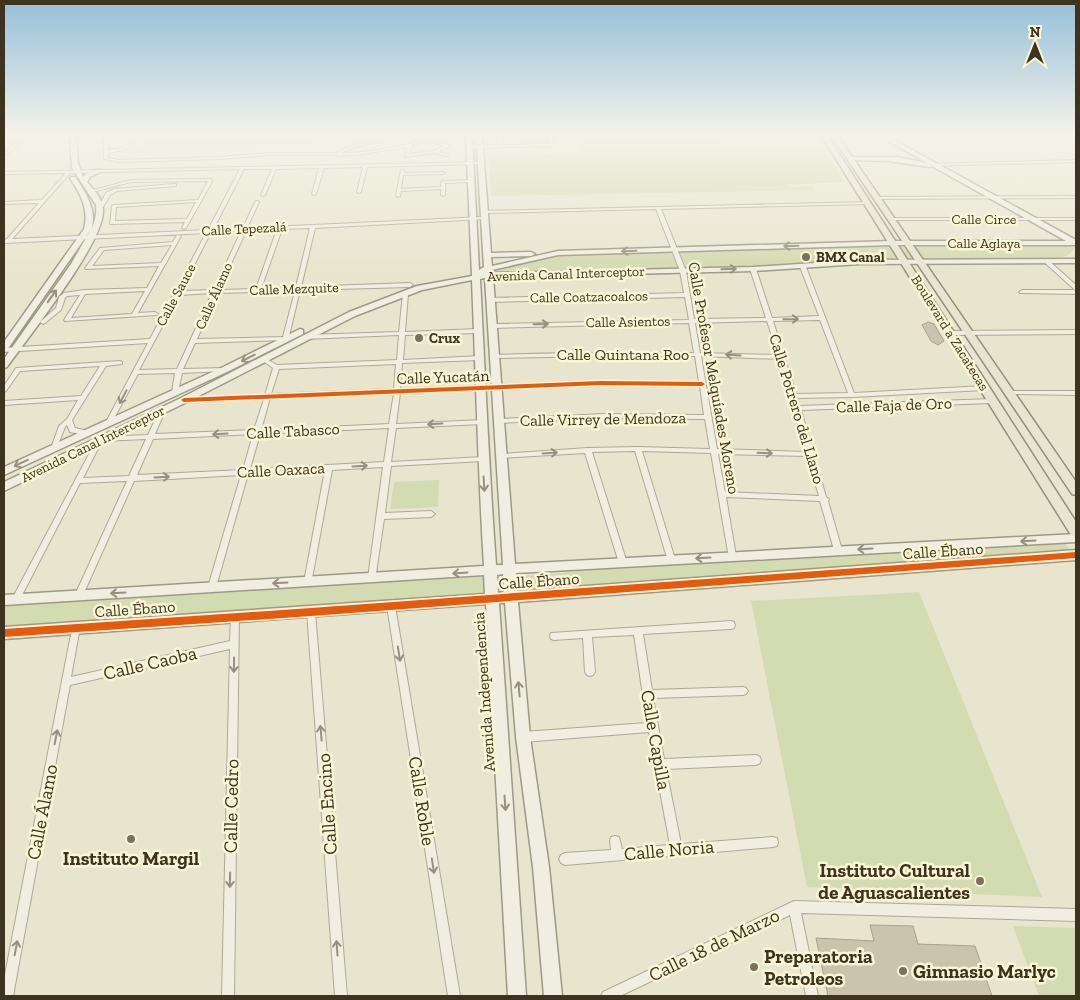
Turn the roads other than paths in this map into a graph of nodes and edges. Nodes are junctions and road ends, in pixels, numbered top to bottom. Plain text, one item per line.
1 (63, 182) edge
2 (78, 182) edge
3 (84, 182) edge
4 (127, 182) junction
5 (136, 182) edge
6 (209, 182) edge
7 (236, 182) edge
8 (269, 182) edge
9 (318, 182) edge
10 (361, 182) edge
11 (400, 182) edge
12 (448, 182) edge
13 (471, 182) edge
14 (481, 182) edge
15 (854, 182) edge
16 (866, 182) edge
17 (962, 182) edge
18 (965, 182) edge
19 (207, 184) junction
20 (126, 188) junction
21 (443, 188) junction
22 (92, 190) junction
23 (399, 190) junction
24 (359, 192) dead end
25 (314, 194) dead end
26 (263, 195) dead end
27 (443, 195) dead end
28 (398, 196) dead end
29 (1076, 197) edge
30 (877, 198) junction
31 (991, 198) junction
32 (44, 201) junction
33 (198, 201) junction
34 (257, 202) dead end
35 (4, 203) edge
36 (868, 203) junction
37 (100, 208) junction
38 (658, 208) junction
39 (484, 215) junction
40 (473, 218) junction
41 (891, 219) junction
42 (1029, 219) junction
43 (1076, 219) edge
44 (188, 220) junction
45 (313, 226) junction
46 (280, 227) junction
47 (184, 228) dead end
48 (244, 229) junction
49 (211, 230) junction
50 (93, 236) junction
51 (179, 236) dead end
52 (83, 237) junction
53 (6, 241) edge
54 (892, 243) junction
55 (1066, 243) junction
56 (175, 244) junction
57 (907, 244) junction
58 (1076, 245) edge
59 (4, 246) edge
60 (675, 249) junction
61 (558, 253) junction
62 (486, 255) junction
63 (1076, 255) edge
64 (904, 261) junction
65 (919, 261) junction
66 (1049, 261) junction
67 (1076, 261) edge
68 (164, 264) junction
69 (803, 267) junction
70 (753, 269) junction
71 (683, 271) junction
72 (482, 274) junction
73 (410, 284) junction
74 (298, 288) junction
75 (1076, 288) edge
76 (149, 289) junction
77 (258, 290) junction
78 (216, 291) junction
79 (84, 292) junction
80 (1022, 292) dead end
81 (1076, 292) edge
82 (178, 293) junction
83 (405, 294) junction
84 (687, 295) junction
85 (490, 300) junction
86 (155, 314) dead end
87 (134, 315) junction
88 (822, 318) junction
89 (769, 319) junction
90 (691, 320) junction
91 (493, 326) junction
92 (28, 330) junction
93 (478, 331) junction
94 (1076, 332) edge
95 (950, 333) junction
96 (969, 333) junction
97 (402, 334) junction
98 (305, 337) junction
99 (286, 339) junction
100 (152, 341) junction
101 (193, 342) junction
102 (4, 349) edge
103 (13, 350) junction
104 (697, 353) junction
105 (494, 356) junction
106 (480, 358) junction
107 (782, 358) junction
108 (265, 360) junction
109 (399, 361) junction
110 (120, 363) dead end
111 (4, 364) edge
112 (104, 364) junction
113 (276, 367) junction
114 (224, 370) junction
115 (179, 371) junction
116 (136, 372) junction
117 (702, 384) junction
118 (984, 388) junction
119 (481, 389) junction
120 (497, 389) junction
121 (4, 390) edge
122 (175, 392) junction
123 (397, 392) junction
124 (198, 393) junction
125 (1011, 393) junction
126 (1076, 393) edge
127 (852, 395) junction
128 (793, 396) junction
129 (83, 398) junction
130 (267, 398) junction
131 (184, 400) junction
132 (992, 401) junction
133 (4, 403) edge
134 (796, 408) junction
135 (162, 411) junction
136 (708, 417) junction
137 (69, 420) junction
138 (499, 421) junction
139 (110, 422) junction
140 (483, 422) junction
141 (392, 426) junction
142 (128, 427) junction
143 (86, 433) junction
144 (256, 433) junction
145 (150, 438) junction
146 (101, 440) junction
147 (54, 448) junction
148 (638, 449) junction
149 (588, 450) junction
150 (714, 451) junction
151 (809, 454) junction
152 (501, 456) junction
153 (483, 459) junction
154 (387, 464) junction
155 (329, 468) junction
156 (4, 471) edge
157 (245, 472) junction
158 (133, 478) junction
159 (79, 481) junction
160 (4, 486) edge
161 (1076, 491) edge
162 (721, 494) junction
163 (824, 499) junction
164 (431, 514) dead end
165 (380, 516) junction
166 (1076, 532) edge
167 (1076, 538) edge
168 (838, 550) junction
169 (1076, 555) edge
170 (732, 556) junction
171 (671, 559) junction
172 (623, 563) junction
173 (508, 570) junction
174 (489, 571) junction
175 (372, 578) junction
176 (308, 582) junction
177 (212, 588) junction
178 (79, 595) junction
179 (511, 597) junction
180 (10, 599) edge
181 (492, 599) junction
182 (391, 606) junction
183 (311, 612) junction
184 (235, 616) junction
185 (731, 625) dead end
186 (76, 627) junction
187 (638, 631) junction
188 (4, 633) edge
189 (587, 634) junction
190 (554, 636) dead end
191 (234, 644) junction
192 (590, 672) dead end
193 (66, 682) junction
194 (744, 691) dead end
195 (648, 694) junction
196 (652, 727) junction
197 (523, 737) junction
198 (756, 760) dead end
199 (660, 764) junction
200 (615, 841) dead end
201 (773, 842) dead end
202 (676, 849) junction
203 (617, 855) junction
204 (565, 859) dead end
205 (794, 907) junction
206 (1076, 915) edge
207 (6, 996) edge
208 (228, 996) edge
209 (341, 996) edge
210 (454, 996) edge
211 (517, 996) edge
212 (553, 996) edge
213 (607, 996) edge
214 (812, 996) edge

1 - 32 street
2 - 52 main road
3 - 22 main road
4 - 5 street
4 - 20 street
4 - 22 street
6 - 19 street
7 - 49 street, Calle Sauce
8 - 26 street
9 - 25 street
10 - 24 street
11 - 23 street
12 - 21 street
13 - 40 main road, Avenida Independencia
14 - 39 main road, Avenida Independencia
15 - 36 main road, Boulevard a Zacatecas
16 - 30 main road, Boulevard a Zacatecas
17 - 31 main road
18 - 31 main road
19 - 20 street
19 - 33 street
20 - 37 street
21 - 23 street
21 - 27 street
22 - 37 main road
23 - 28 street
29 - 31 street
30 - 31 street
30 - 41 main road, Boulevard a Zacatecas
31 - 42 main road
32 - 35 street
32 - 53 street
33 - 44 street
33 - 44 street
34 - 48 street, Calle Álamo
36 - 38 street, Calle Tepezalá
36 - 54 main road, Boulevard a Zacatecas
37 - 50 main road
38 - 39 street, Calle Tepezalá
38 - 60 street, Calle Profesor Melquíades Moreno
39 - 40 street, Calle Tepezalá
39 - 62 main road, Avenida Independencia
40 - 45 street, Calle Tepezalá
40 - 72 main road, Avenida Independencia
41 - 42 street, Calle Circe
41 - 57 main road, Boulevard a Zacatecas
42 - 43 street, Calle Circe
42 - 55 main road
42 - 58 main road
44 - 47 street
45 - 46 street, Calle Tepezalá
45 - 74 street
46 - 48 street, Calle Tepezalá
46 - 77 street
48 - 49 street, Calle Tepezalá
48 - 78 street, Calle Álamo
49 - 50 street, Calle Tepezalá
49 - 82 street, Calle Sauce
50 - 52 street, Calle Tepezalá
92 -> 50 main road
51 - 56 street
52 - 53 street, Calle Tepezalá
52 - 102 main road
53 - 59 street
54 - 57 main road, Calle Aglaya
54 -> 60 main road, Avenida Canal Interceptor
54 - 64 main road, Boulevard a Zacatecas
55 - 57 main road, Calle Aglaya
55 - 58 main road
56 - 68 street
56 - 68 street
57 - 65 main road, Boulevard a Zacatecas
60 -> 61 main road, Avenida Canal Interceptor
60 - 71 street, Calle Profesor Melquíades Moreno
61 - 62 main road
61 - 72 main road, Avenida Canal Interceptor
62 - 72 main road, Avenida Independencia
63 - 66 main road
64 - 65 main road, Calle Aglaya
64 - 69 main road, Avenida Canal Interceptor
64 - 95 main road, Boulevard a Zacatecas
65 - 66 main road, Calle Aglaya
65 - 96 main road, Boulevard a Zacatecas
66 - 67 main road, Calle Aglaya
66 - 75 street
68 - 76 street
69 - 70 main road, Avenida Canal Interceptor
69 - 88 street
71 -> 70 main road, Avenida Canal Interceptor
70 - 89 street, Calle Potrero del Llano
71 - 72 main road, Avenida Canal Interceptor
71 - 84 street, Calle Profesor Melquíades Moreno
72 - 73 main road, Avenida Canal Interceptor
72 - 83 main road, Avenida Canal Interceptor
72 - 85 main road, Avenida Independencia
72 - 93 main road, Avenida Independencia
73 - 74 street, Calle Mezquite
73 - 99 main road, Avenida Canal Interceptor
74 - 77 street, Calle Mezquite
74 - 99 street
76 - 79 street
76 - 87 street
77 - 78 street, Calle Mezquite
78 - 82 street, Calle Mezquite
78 - 101 street, Calle Álamo
79 - 87 street
79 - 92 street
80 - 81 street
82 - 100 street, Calle Sauce
83 - 97 street
83 - 98 main road, Avenida Canal Interceptor
84 - 85 street, Calle Coatzacoalcos
84 - 90 street, Calle Profesor Melquíades Moreno
85 - 91 main road, Avenida Independencia
86 - 87 street
89 -> 88 street, Calle Asientos
88 - 127 street
89 - 90 street, Calle Asientos
89 - 107 street, Calle Potrero del Llano
91 -> 90 street, Calle Asientos
90 - 104 street, Calle Profesor Melquíades Moreno
91 - 105 main road, Avenida Independencia
92 - 103 main road
93 - 97 street
93 - 106 main road, Avenida Independencia
94 - 96 street
95 - 96 street
95 - 118 main road, Boulevard a Zacatecas
96 - 125 main road, Boulevard a Zacatecas
97 - 98 street
97 - 109 street
98 - 108 main road, Avenida Canal Interceptor
99 - 101 street
99 -> 114 main road, Avenida Canal Interceptor
100 - 103 street
100 - 116 street, Calle Sauce
101 - 115 street, Calle Álamo
102 - 103 street
103 - 111 main road
104 - 105 street, Calle Quintana Roo
107 -> 104 street, Calle Quintana Roo
104 - 117 street, Calle Profesor Melquíades Moreno
105 - 120 main road, Avenida Independencia
106 - 109 street
106 - 119 main road, Avenida Independencia
107 - 128 street, Calle Potrero del Llano
108 - 113 street
108 - 124 main road, Avenida Canal Interceptor
109 - 113 street
109 - 123 street
110 - 112 street
112 - 121 street
112 - 129 street
113 - 130 street
114 - 115 street
114 - 122 main road, Avenida Canal Interceptor
114 - 124 main road
115 - 116 street
115 - 122 street, Calle Álamo
116 -> 139 street, Calle Sauce
117 - 120 street, Calle Yucatán
117 - 136 street, Calle Profesor Melquíades Moreno
118 - 127 street, Calle Faja de Oro
118 - 132 main road, Boulevard a Zacatecas
119 - 120 street, Calle Yucatán
119 - 123 street, Calle Yucatán
119 - 140 main road, Avenida Independencia
120 - 138 main road, Avenida Independencia
122 - 139 main road, Avenida Canal Interceptor
122 - 142 main road
123 - 130 street, Calle Yucatán
123 - 141 street
124 - 131 main road, Avenida Canal Interceptor
125 - 126 street
125 - 161 main road, Boulevard a Zacatecas
127 - 128 street, Calle Faja de Oro
128 - 134 street, Calle Potrero del Llano
129 - 133 street
129 - 137 street
130 - 131 street, Calle Yucatán
130 - 144 street
131 - 135 main road, Avenida Canal Interceptor
132 - 134 street, Calle Faja de Oro
132 - 166 main road, Boulevard a Zacatecas
134 - 151 street, Calle Potrero del Llano
135 - 142 main road, Avenida Canal Interceptor
135 - 145 street
136 - 138 street, Calle Virrey de Mendoza
136 - 150 street, Calle Profesor Melquíades Moreno
137 - 143 street
137 - 147 street
138 - 152 main road, Avenida Independencia
139 - 143 main road, Avenida Canal Interceptor
140 -> 141 street, Calle Tabasco
140 - 153 main road, Avenida Independencia
141 - 144 street, Calle Tabasco
141 - 154 street
142 - 146 main road, Avenida Canal Interceptor
143 - 147 main road, Avenida Canal Interceptor
144 -> 145 street, Calle Tabasco
144 - 157 street
145 - 146 street, Calle Tabasco
145 - 158 street
146 - 159 street
146 - 160 main road, Avenida Canal Interceptor
147 -> 156 main road, Avenida Canal Interceptor
148 - 149 street
148 - 150 street
148 - 171 street
152 -> 149 street
149 - 172 street
150 -> 151 street
150 - 162 street, Calle Profesor Melquíades Moreno
151 - 163 street, Calle Potrero del Llano
152 - 173 main road, Avenida Independencia
153 - 154 street, Calle Oaxaca
153 -> 174 main road, Avenida Independencia
155 -> 154 street, Calle Oaxaca
154 - 165 street
155 - 157 street, Calle Oaxaca
155 - 176 street
158 -> 157 street, Calle Oaxaca
157 - 177 street
158 - 159 street, Calle Oaxaca
158 - 178 street
159 - 180 street
162 - 163 street
162 - 170 street, Calle Profesor Melquíades Moreno
163 - 168 street, Calle Potrero del Llano
164 - 165 street
165 - 175 street
167 -> 168 main road, Calle Ébano
168 - 170 main road, Calle Ébano
169 - 179 main road, Calle Ébano
170 -> 171 main road, Calle Ébano
171 - 172 main road, Calle Ébano
172 - 173 main road, Calle Ébano
173 - 174 main road, Calle Ébano
173 - 179 main road, Avenida Independencia
174 -> 175 main road, Calle Ébano
174 - 181 main road, Avenida Independencia
175 - 176 main road, Calle Ébano
176 -> 177 main road, Calle Ébano
177 -> 178 main road, Calle Ébano
178 - 180 main road, Calle Ébano
179 - 181 main road, Calle Ébano
197 -> 179 main road, Avenida Independencia
181 - 182 main road, Calle Ébano
181 -> 211 main road, Avenida Independencia
182 - 183 main road, Calle Ébano
182 -> 210 street, Calle Roble
183 - 184 main road, Calle Ébano
209 -> 183 street, Calle Encino
184 - 186 main road, Calle Ébano
184 - 191 street, Calle Cedro
185 - 187 street
186 - 188 main road, Calle Ébano
186 - 193 street, Calle Álamo
187 - 189 street
187 - 195 street, Calle Capilla
189 - 190 street
189 - 192 street
191 - 193 street, Calle Caoba
191 -> 208 street, Calle Cedro
207 -> 193 street, Calle Álamo
194 - 195 street
195 - 196 street, Calle Capilla
196 - 197 street
196 - 199 street, Calle Capilla
197 - 212 main road, Avenida Independencia
198 - 199 street
199 - 202 street, Calle Capilla
200 - 203 street
201 - 202 street, Calle Noria
202 - 203 street, Calle Noria
203 - 204 street, Calle Noria
205 - 206 street
205 - 213 street, Calle 18 de Marzo
205 - 214 street

